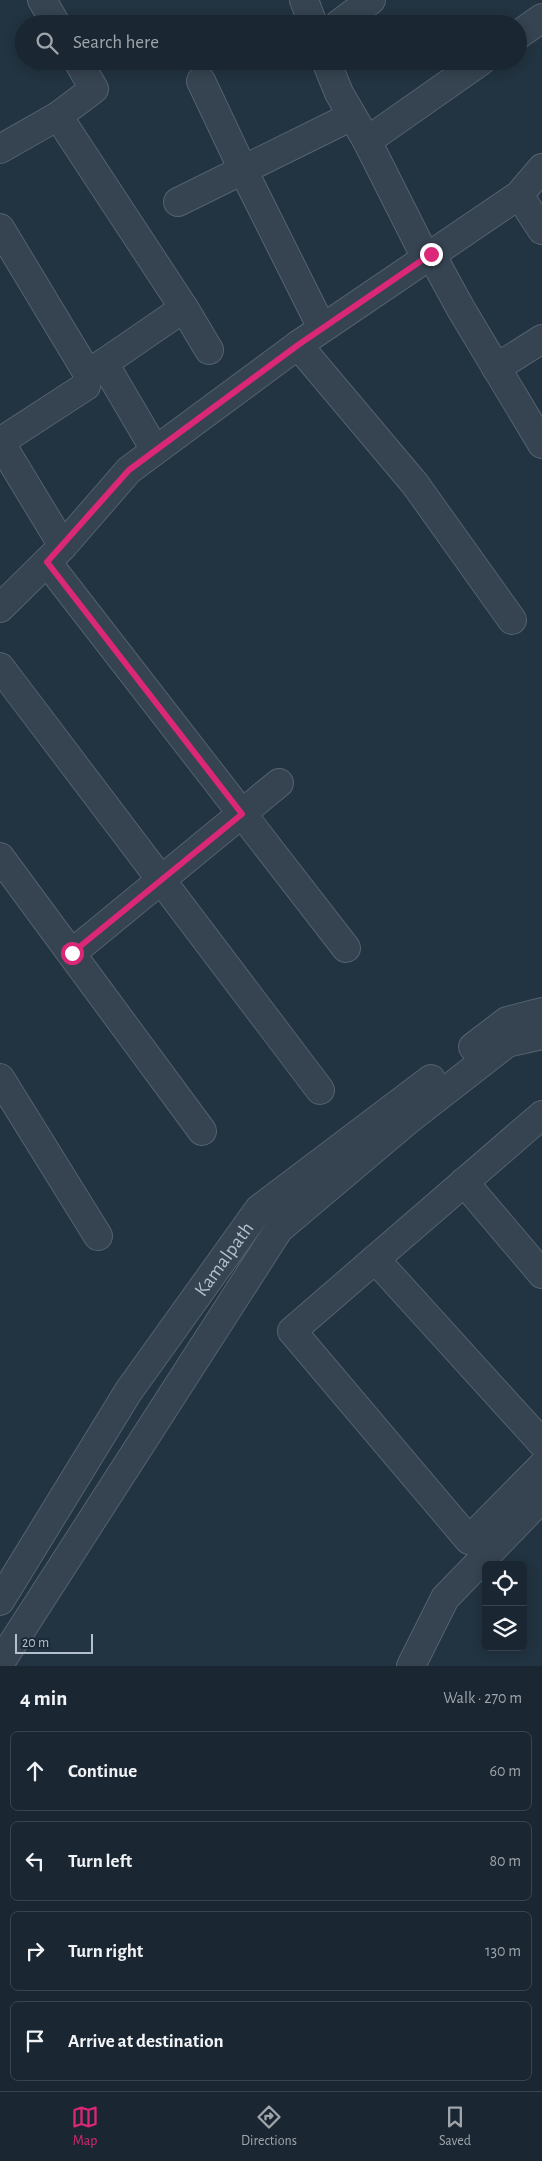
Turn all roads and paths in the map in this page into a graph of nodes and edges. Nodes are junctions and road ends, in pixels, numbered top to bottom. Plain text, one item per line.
1 (42, 0) edge
2 (304, 0) edge
3 (371, 0) edge
4 (51, 15) edge
5 (310, 15) edge
6 (351, 15) edge
7 (542, 18) edge
8 (527, 29) edge
9 (83, 70) edge
10 (330, 70) edge
11 (468, 70) edge
12 (201, 81) dead end
13 (58, 116) junction
14 (352, 116) junction
15 (367, 141) junction
16 (2, 144) edge
17 (542, 168) edge
18 (243, 170) junction
19 (520, 195) junction
20 (178, 202) dead end
21 (0, 228) edge
22 (542, 230) edge
23 (428, 256) junction
24 (184, 308) junction
25 (322, 328) junction
26 (542, 339) edge
27 (298, 345) junction
28 (209, 350) dead end
29 (496, 368) junction
30 (96, 369) junction
31 (0, 442) edge
32 (542, 444) edge
33 (155, 450) junction
34 (55, 554) junction
35 (0, 608) edge
36 (512, 620) dead end
37 (0, 667) edge
38 (279, 783) dead end
39 (242, 814) junction
40 (0, 857) edge
41 (161, 880) junction
42 (346, 948) dead end
43 (72, 953) junction
44 (542, 1012) edge
45 (542, 1035) edge
46 (0, 1078) edge
47 (320, 1090) dead end
48 (542, 1116) edge
49 (202, 1131) dead end
50 (464, 1182) junction
51 (98, 1236) dead end
52 (375, 1259) junction
53 (542, 1274) edge
54 (542, 1443) edge
55 (542, 1466) edge
56 (542, 1498) edge
57 (0, 1601) edge
58 (0, 1663) edge
59 (411, 1666) edge

1 - 4 street
2 - 5 street
3 - 6 street
7 - 8 street
9 - 13 street
10 - 14 street
11 - 15 street
12 - 18 street
13 - 16 street
13 - 24 street
14 - 15 street
14 - 18 street
15 - 23 street
17 - 19 street
18 - 20 street
18 - 25 street
19 - 22 street
19 - 23 street
21 - 30 street
23 - 25 street
23 - 29 street
24 - 28 street
24 - 30 street
25 - 27 street
26 - 29 street
27 - 33 street
27 - 36 street
29 - 32 street
30 - 31 street
30 - 33 street
31 - 34 street
33 - 34 street
34 - 35 street
34 - 39 street
37 - 41 street
38 - 39 street
39 - 41 street
39 - 42 street
40 - 43 street
41 - 43 street
41 - 47 street
43 - 49 street
44 - 57 street, Kamalpath
45 - 58 street
46 - 51 street
48 - 50 street
50 - 52 street
50 - 53 street
52 - 54 street
52 - 55 street
56 - 59 street

